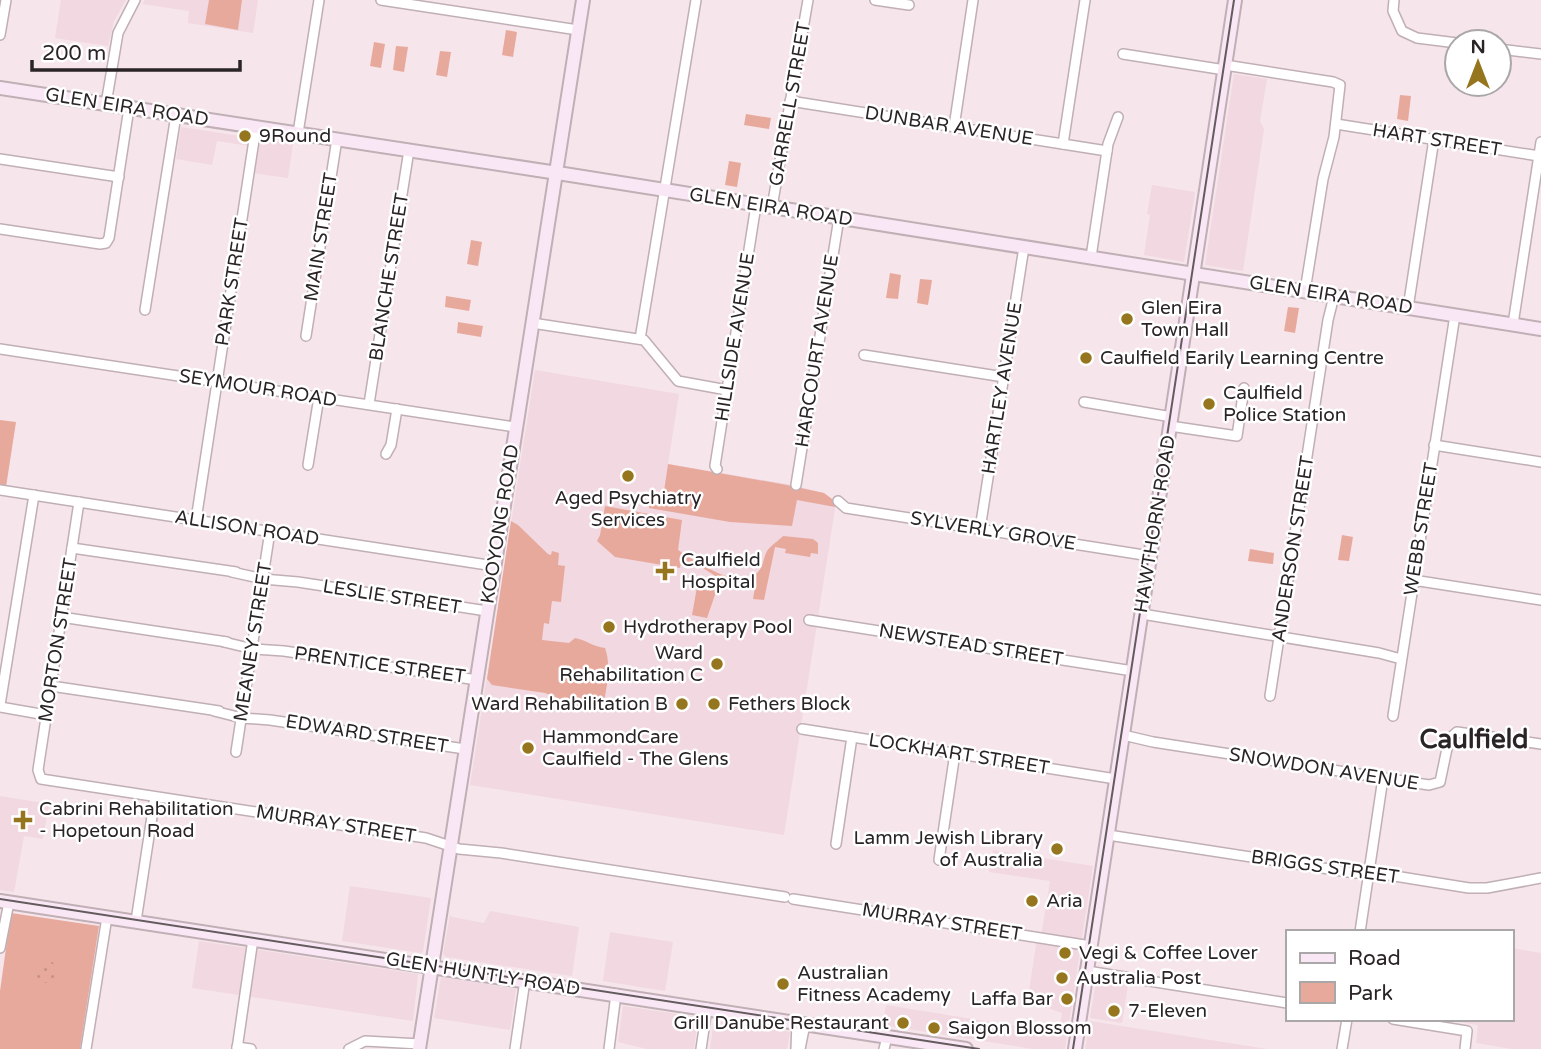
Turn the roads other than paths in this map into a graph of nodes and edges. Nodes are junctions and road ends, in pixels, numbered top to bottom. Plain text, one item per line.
1 (6, 0) edge
2 (135, 0) edge
3 (319, 0) edge
4 (381, 0) edge
5 (583, 0) edge
6 (696, 0) edge
7 (808, 0) edge
8 (875, 0) edge
9 (973, 0) edge
10 (1085, 0) edge
11 (1235, 0) edge
12 (1394, 0) edge
13 (448, 5) edge
14 (909, 5) dead end
15 (578, 30) junction
16 (0, 35) edge
17 (1443, 41) edge
18 (1513, 51) edge
19 (1123, 54) dead end
20 (1541, 54) edge
21 (1225, 67) junction
22 (0, 88) edge
23 (790, 101) junction
24 (106, 104) junction
25 (129, 108) junction
26 (176, 115) junction
27 (1118, 117) dead end
28 (1336, 124) junction
29 (256, 127) junction
30 (954, 127) junction
31 (298, 133) junction
32 (337, 139) junction
33 (1434, 139) junction
34 (1541, 142) edge
35 (1063, 144) junction
36 (409, 150) junction
37 (1107, 151) junction
38 (1539, 156) junction
39 (0, 159) edge
40 (555, 173) junction
41 (119, 177) junction
42 (665, 190) junction
43 (756, 205) junction
44 (772, 207) junction
45 (839, 218) junction
46 (0, 229) edge
47 (1024, 247) junction
48 (1091, 257) junction
49 (1193, 274) junction
50 (1305, 291) junction
51 (1331, 295) junction
52 (1408, 308) junction
53 (145, 310) dead end
54 (1453, 315) junction
55 (532, 323) junction
56 (1513, 324) junction
57 (1541, 329) edge
58 (306, 335) dead end
59 (640, 339) junction
60 (0, 349) edge
61 (864, 355) dead end
62 (1004, 377) junction
63 (217, 381) junction
64 (1244, 388) dead end
65 (727, 390) junction
66 (319, 397) junction
67 (1084, 402) dead end
68 (369, 404) junction
69 (397, 409) junction
70 (1171, 422) junction
71 (515, 427) junction
72 (1434, 445) junction
73 (386, 454) dead end
74 (1541, 462) edge
75 (308, 465) dead end
76 (717, 469) dead end
77 (796, 485) dead end
78 (0, 490) edge
79 (34, 495) junction
80 (838, 500) dead end
81 (79, 502) junction
82 (196, 520) junction
83 (981, 529) junction
84 (271, 531) junction
85 (72, 548) junction
86 (1150, 556) junction
87 (494, 566) junction
88 (264, 577) junction
89 (1413, 580) junction
90 (1541, 600) edge
91 (486, 611) junction
92 (1141, 616) junction
93 (61, 617) junction
94 (809, 620) dead end
95 (1279, 638) junction
96 (253, 646) junction
97 (1401, 656) junction
98 (1133, 671) junction
99 (477, 680) junction
100 (51, 686) junction
101 (1270, 695) dead end
102 (0, 706) edge
103 (46, 715) junction
104 (242, 715) junction
105 (1392, 716) dead end
106 (802, 729) dead end
107 (852, 737) junction
108 (1123, 738) junction
109 (1541, 744) edge
110 (465, 749) junction
111 (236, 752) dead end
112 (956, 754) junction
113 (39, 777) joint
114 (1383, 778) junction
115 (1116, 779) junction
116 (155, 797) junction
117 (1108, 835) junction
118 (450, 843) junction
119 (836, 844) dead end
120 (939, 860) dead end
121 (1369, 874) junction
122 (1541, 878) edge
123 (4, 901) edge
124 (107, 917) junction
125 (136, 921) junction
126 (1360, 930) edge
127 (253, 939) junction
128 (1091, 946) junction
129 (0, 948) edge
130 (431, 965) junction
131 (1087, 971) junction
132 (525, 980) junction
133 (617, 994) junction
134 (1286, 1003) edge
135 (707, 1008) junction
136 (1347, 1021) edge
137 (1406, 1021) edge
138 (801, 1023) junction
139 (884, 1043) edge
140 (416, 1047) edge
141 (237, 1048) edge
142 (86, 1049) edge
143 (251, 1049) edge
144 (349, 1049) edge
145 (515, 1049) edge
146 (609, 1049) edge
147 (702, 1049) edge
148 (798, 1049) edge
149 (964, 1049) edge
150 (1075, 1049) edge
151 (1342, 1049) edge
152 (1465, 1049) edge

1 - 16 street
2 - 24 street
3 - 31 street
4 - 13 street
5 - 15 main road, KOOYONG ROAD
6 - 42 street
7 - 23 street, GARRELL STREET
8 - 14 street
9 - 30 street
10 - 35 street
11 - 21 main road, HAWTHORN ROAD
12 - 17 street
13 - 15 street
15 - 40 main road, KOOYONG ROAD
18 - 20 street
19 - 21 street
21 - 28 street
21 - 49 main road, HAWTHORN ROAD
22 - 24 main road, GLEN EIRA ROAD
23 - 30 street, DUNBAR AVENUE
23 - 44 street, GARRELL STREET
24 - 25 main road, GLEN EIRA ROAD
25 - 26 main road, GLEN EIRA ROAD
25 - 41 street
26 - 29 main road, GLEN EIRA ROAD
26 - 53 street
27 - 37 street
28 - 33 street, HART STREET
28 - 50 street
29 - 31 main road, GLEN EIRA ROAD
29 - 63 street, PARK STREET
30 - 35 street, DUNBAR AVENUE
31 - 32 main road, GLEN EIRA ROAD
32 - 36 main road, GLEN EIRA ROAD
32 - 58 street, MAIN STREET
33 - 38 street, HART STREET
33 - 52 street
34 - 38 street
35 - 37 street, DUNBAR AVENUE
36 - 40 main road, GLEN EIRA ROAD
36 - 68 street, BLANCHE STREET
37 - 48 street
38 - 56 street
39 - 41 street
40 - 42 main road, GLEN EIRA ROAD
40 - 55 main road, KOOYONG ROAD
41 - 46 street
42 - 43 main road, GLEN EIRA ROAD
42 - 59 street
43 - 44 main road, GLEN EIRA ROAD
43 - 65 street, HILLSIDE AVENUE
44 - 45 main road, GLEN EIRA ROAD
45 - 47 main road, GLEN EIRA ROAD
45 - 77 street, HARCOURT AVENUE
47 - 48 main road, GLEN EIRA ROAD
47 - 62 street, HARTLEY AVENUE
48 - 49 main road, GLEN EIRA ROAD
49 - 50 main road, GLEN EIRA ROAD
49 - 70 main road, HAWTHORN ROAD
50 - 51 main road, GLEN EIRA ROAD
51 - 52 main road, GLEN EIRA ROAD
51 - 95 street, ANDERSON STREET
52 - 54 main road, GLEN EIRA ROAD
54 - 56 main road, GLEN EIRA ROAD
54 - 72 street, WEBB STREET
55 - 59 street
55 - 71 main road, KOOYONG ROAD
56 - 57 main road, GLEN EIRA ROAD
59 - 65 street
60 - 63 street, SEYMOUR ROAD
61 - 62 street
62 - 83 street, HARTLEY AVENUE
63 - 66 street, SEYMOUR ROAD
63 - 82 street, PARK STREET
64 - 70 street
65 - 76 street, HILLSIDE AVENUE
66 - 68 street, SEYMOUR ROAD
66 - 75 street
67 - 70 street
68 - 69 street, SEYMOUR ROAD
69 - 71 street, SEYMOUR ROAD
69 - 73 street
70 - 86 main road, HAWTHORN ROAD
71 - 87 main road, KOOYONG ROAD
72 - 74 street
72 - 89 street, WEBB STREET
78 - 79 street, ALLISON ROAD
79 - 81 street, ALLISON ROAD
79 - 102 street
80 - 83 street, SYLVERLY GROVE
81 - 82 street, ALLISON ROAD
81 - 85 street, MORTON STREET
82 - 84 street, ALLISON ROAD
83 - 86 street, SYLVERLY GROVE
84 - 87 street, ALLISON ROAD
84 - 88 street, MEANEY STREET
85 - 88 street, LESLIE STREET
85 - 93 street, MORTON STREET
86 - 92 main road, HAWTHORN ROAD
87 - 91 main road, KOOYONG ROAD
88 - 91 street, LESLIE STREET
88 - 96 street, MEANEY STREET
89 - 90 street
89 - 97 street, WEBB STREET
91 - 99 main road, KOOYONG ROAD
92 - 95 street
92 - 98 main road, HAWTHORN ROAD
93 - 96 street, PRENTICE STREET
93 - 100 street, MORTON STREET
94 - 98 street, NEWSTEAD STREET
95 - 97 street
95 - 101 street, ANDERSON STREET
96 - 99 street, PRENTICE STREET
96 - 104 street, MEANEY STREET
97 - 105 street, WEBB STREET
98 - 108 main road, HAWTHORN ROAD
99 - 110 main road, KOOYONG ROAD
100 - 103 street, MORTON STREET
100 - 104 street, EDWARD STREET
102 - 103 street
103 - 113 street, MORTON STREET
104 - 110 street, EDWARD STREET
104 - 111 street, MEANEY STREET
106 - 107 street, LOCKHART STREET
107 - 112 street, LOCKHART STREET
107 - 119 street
108 - 114 street, SNOWDON AVENUE
108 - 115 main road, HAWTHORN ROAD
109 - 114 street, SNOWDON AVENUE
110 - 118 main road, KOOYONG ROAD
112 - 115 street, LOCKHART STREET
112 - 120 street
113 - 116 street, MURRAY STREET
114 - 121 street
115 - 117 main road, HAWTHORN ROAD
116 - 118 street, MURRAY STREET
116 - 125 street
117 - 121 street, BRIGGS STREET
117 - 128 main road, HAWTHORN ROAD
118 - 128 street, MURRAY STREET
118 - 130 main road, KOOYONG ROAD
121 - 122 street, BRIGGS STREET
121 - 126 street
123 - 124 main road, GLEN HUNTLY ROAD
123 - 129 street
124 - 125 main road, GLEN HUNTLY ROAD
124 - 142 street
125 - 127 main road, GLEN HUNTLY ROAD
127 - 130 main road, GLEN HUNTLY ROAD
127 - 141 street
128 - 131 main road, HAWTHORN ROAD
130 - 132 main road, GLEN HUNTLY ROAD
130 - 140 main road, KOOYONG ROAD
131 - 134 street
131 - 150 main road, HAWTHORN ROAD
132 - 133 main road, GLEN HUNTLY ROAD
132 - 145 street
133 - 135 main road, GLEN HUNTLY ROAD
133 - 146 street
135 - 138 main road, GLEN HUNTLY ROAD
135 - 147 street
136 - 151 street
137 - 152 street
138 - 139 main road, GLEN HUNTLY ROAD
138 - 148 street
139 - 149 main road, GLEN HUNTLY ROAD
140 - 144 street
141 - 143 street

